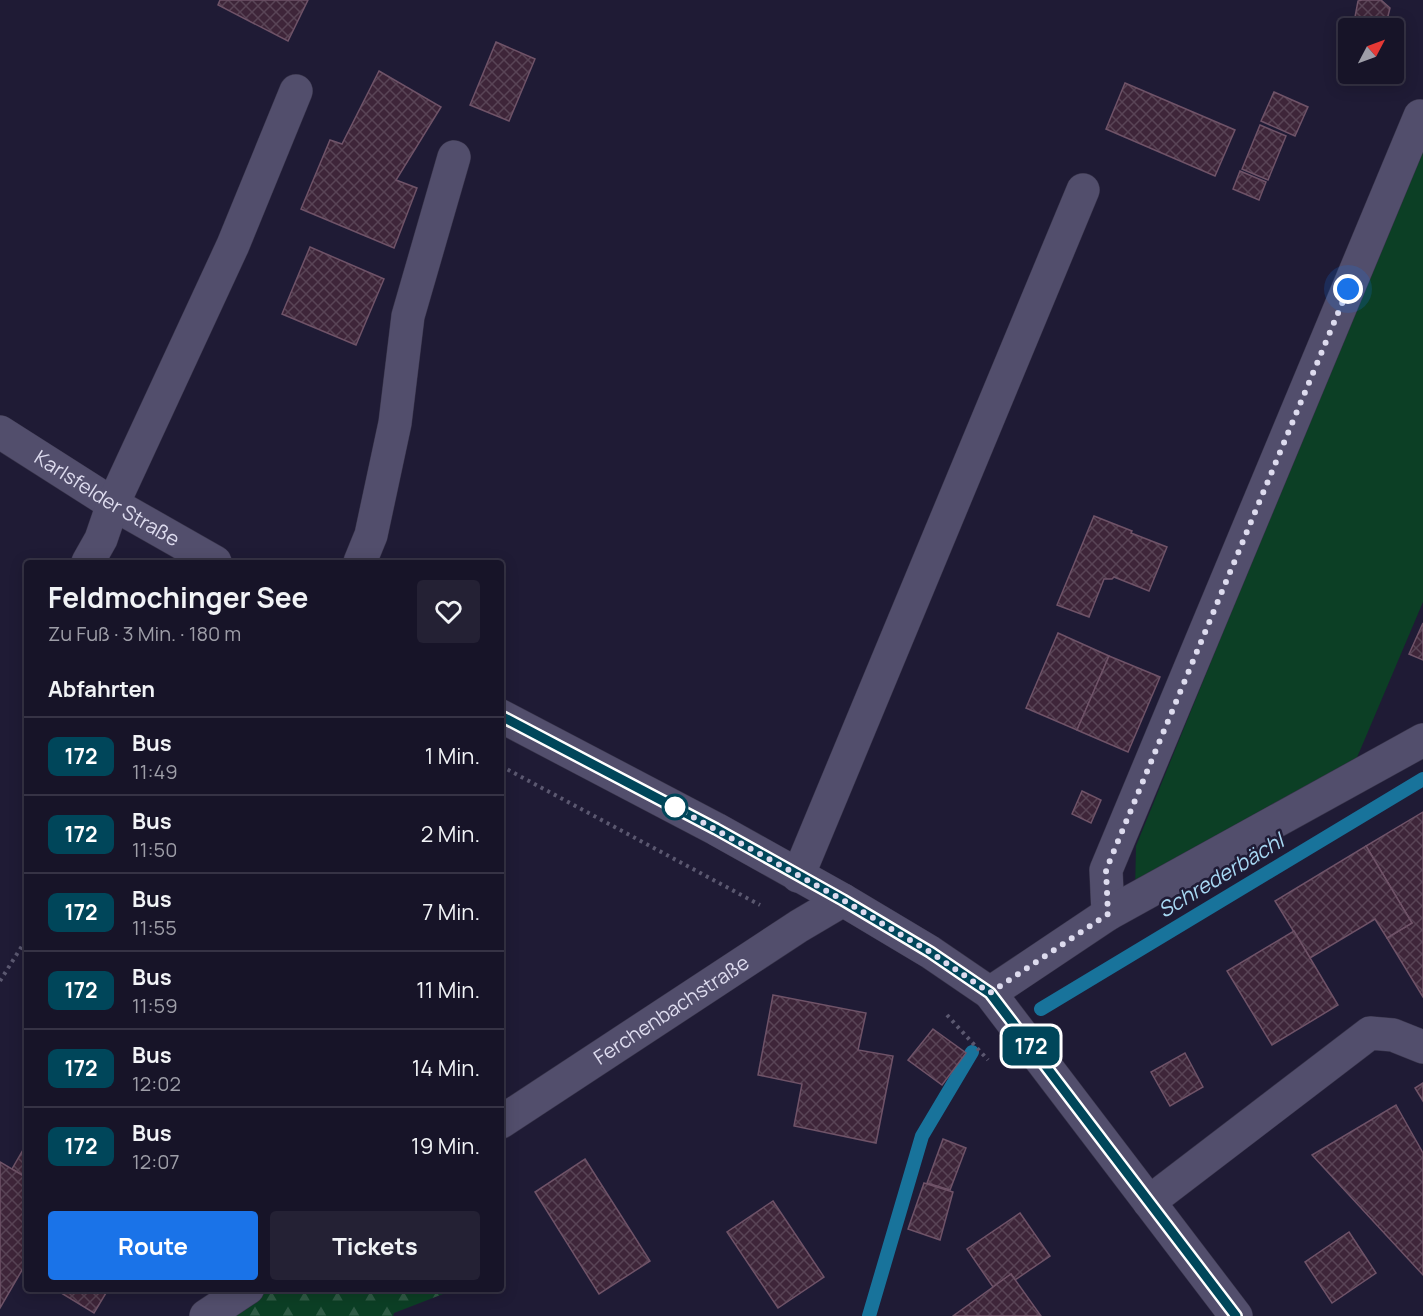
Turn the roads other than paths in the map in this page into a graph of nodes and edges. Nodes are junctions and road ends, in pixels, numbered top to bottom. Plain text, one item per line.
1 (296, 91) dead end
2 (1420, 116) dead end
3 (454, 157) dead end
4 (1083, 190) dead end
5 (0, 432) edge
6 (113, 504) junction
7 (89, 560) edge
8 (211, 560) edge
9 (361, 560) edge
10 (504, 718) edge
11 (1423, 740) edge
12 (798, 876) junction
13 (843, 900) junction
14 (1108, 914) junction
15 (990, 993) junction
16 (1423, 1047) edge
17 (504, 1120) edge
18 (1149, 1202) junction
19 (242, 1292) edge
20 (206, 1316) edge
21 (1236, 1316) edge

1 - 6 street
2 - 14 street
3 - 9 street
4 - 12 street
5 - 6 street, Karlsfelder Straße
6 - 7 street
6 - 8 street, Karlsfelder Straße
10 - 12 street
11 - 14 street
12 - 13 street
13 - 15 street
13 - 17 street, Ferchenbachstraße
14 - 15 street
15 - 18 street
16 - 18 street
18 - 21 street
19 - 20 street

